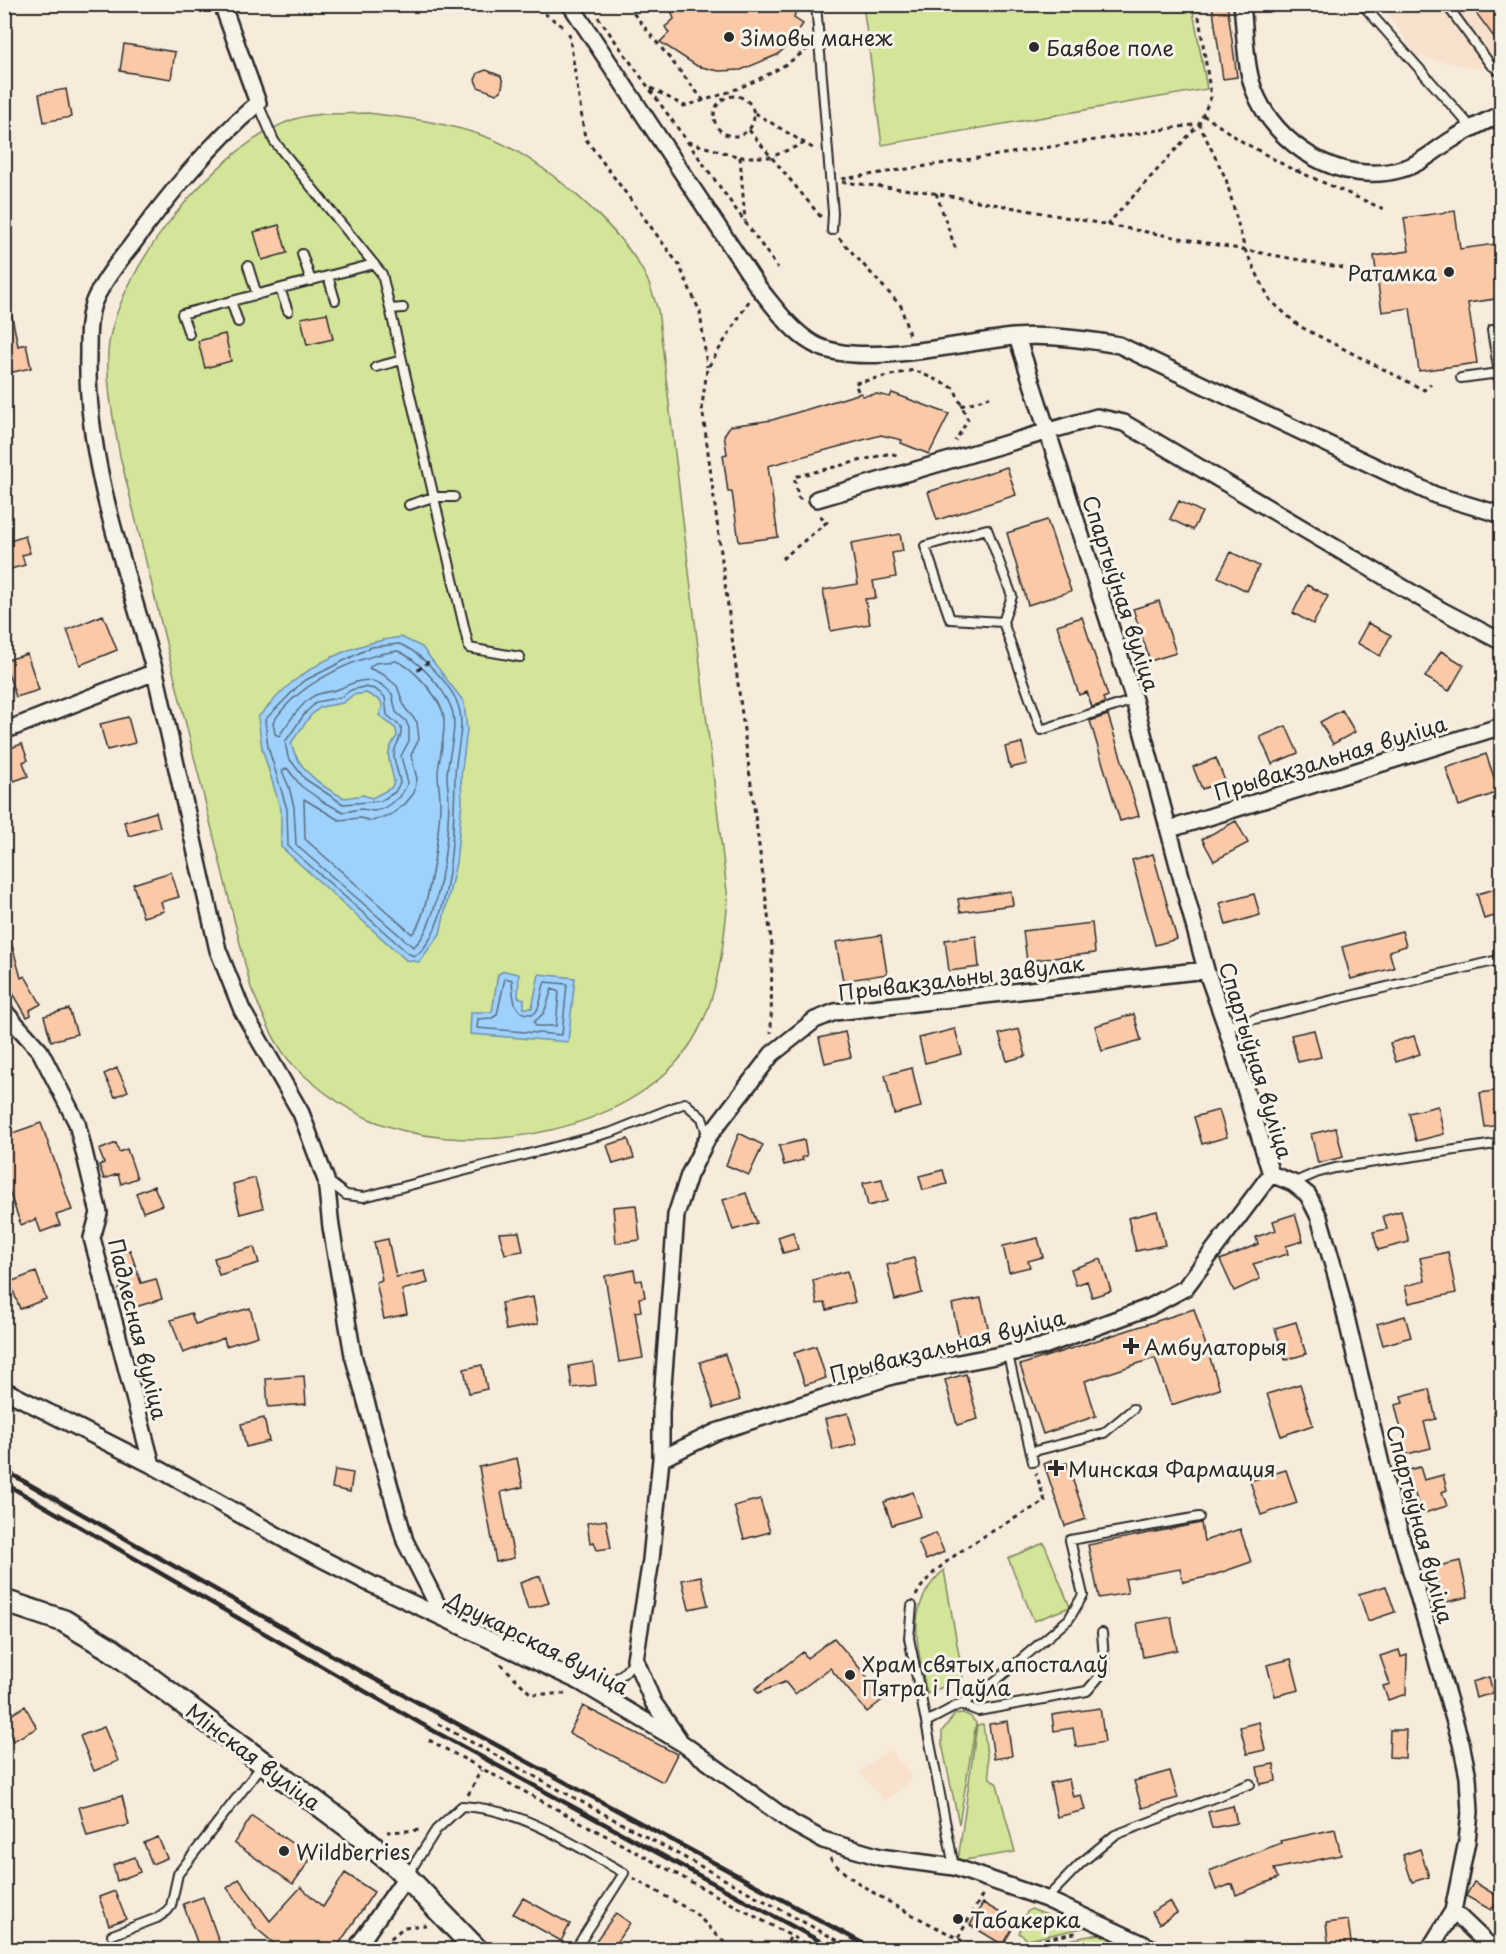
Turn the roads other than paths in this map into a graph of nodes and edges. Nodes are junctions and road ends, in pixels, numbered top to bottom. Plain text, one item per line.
1 (222, 4) edge
2 (570, 4) edge
3 (816, 4) edge
4 (1242, 4) edge
5 (1362, 4) edge
6 (1446, 4) edge
7 (1502, 73) edge
8 (258, 103) junction
9 (1502, 114) edge
10 (1472, 127) junction
11 (831, 230) road end
12 (302, 254) dead end
13 (374, 264) junction
14 (248, 266) dead end
15 (328, 276) junction
16 (311, 281) junction
17 (280, 289) junction
18 (257, 295) junction
19 (335, 300) dead end
20 (231, 301) junction
21 (403, 308) dead end
22 (390, 309) junction
23 (288, 311) dead end
24 (238, 322) dead end
25 (1502, 329) edge
26 (189, 334) dead end
27 (1017, 337) junction
28 (402, 360) junction
29 (376, 367) dead end
30 (1461, 378) dead end
31 (1049, 433) junction
32 (434, 497) junction
33 (454, 497) dead end
34 (811, 504) road end
35 (409, 505) dead end
36 (1502, 515) edge
37 (1003, 622) junction
38 (1502, 642) edge
39 (520, 657) dead end
40 (155, 672) junction
41 (1134, 700) junction
42 (1502, 726) edge
43 (4, 731) edge
44 (1170, 829) junction
45 (1502, 959) edge
46 (1206, 970) junction
47 (4, 1011) edge
48 (1226, 1026) junction
49 (708, 1137) junction
50 (1502, 1143) edge
51 (1271, 1174) junction
52 (326, 1180) junction
53 (1293, 1183) junction
54 (1008, 1354) junction
55 (4, 1390) edge
56 (1133, 1409) dead end
57 (1031, 1452) junction
58 (661, 1459) junction
59 (1033, 1462) road end
60 (152, 1466) junction
61 (1199, 1517) dead end
62 (4, 1601) edge
63 (912, 1606) road end
64 (443, 1616) junction
65 (1102, 1633) dead end
66 (635, 1659) junction
67 (580, 1682) junction
68 (960, 1704) junction
69 (926, 1722) junction
70 (682, 1743) junction
71 (264, 1763) junction
72 (1250, 1784) dead end
73 (954, 1867) junction
74 (406, 1877) junction
75 (1046, 1899) junction
76 (1453, 1911) junction
77 (112, 1935) dead end
78 (356, 1950) edge
79 (477, 1950) edge
80 (575, 1950) edge
81 (1156, 1950) edge
82 (1429, 1950) edge
83 (1494, 1950) edge

1 - 8 street
2 - 27 street
3 - 11 lane
4 - 10 street
5 - 10 lane
6 - 7 lane
8 - 13 lane
8 - 40 street
9 - 10 street
12 - 16 lane
13 - 15 lane
13 - 22 lane
14 - 18 lane
15 - 16 lane
15 - 19 lane
16 - 17 lane
17 - 18 lane
17 - 23 lane
18 - 20 lane
20 - 24 lane
20 - 26 lane
21 - 22 lane
22 - 28 lane
25 - 30 lane
27 - 31 street, Спартыўная вуліца
27 - 36 street
28 - 29 lane
28 - 32 lane
31 - 34 street
31 - 38 street
31 - 41 street, Спартыўная вуліца
32 - 33 lane
32 - 35 lane
32 - 39 lane
37 - 37 lane
37 - 41 lane
40 - 43 street
40 - 52 street
41 - 44 street, Спартыўная вуліца
42 - 44 street, Прывакзальная вуліца
44 - 46 street, Спартыўная вуліца
45 - 48 lane
46 - 48 street, Спартыўная вуліца
46 - 49 street, Прывакзальны завулак
47 - 60 street, Падлесная вуліца
48 - 51 street, Спартыўная вуліца
49 - 52 lane
49 - 58 street, Прывакзальны завулак
50 - 53 lane
51 - 53 street, Спартыўная вуліца
51 - 54 street, Прывакзальная вуліца
52 - 64 street
53 - 76 street, Спартыўная вуліца
54 - 57 lane
54 - 58 street, Прывакзальная вуліца
55 - 60 street, Друкарская вуліца
56 - 57 lane
57 - 59 lane
58 - 66 street
60 - 64 street, Друкарская вуліца
61 - 68 lane
62 - 71 street, Мінская вуліца
63 - 69 lane
64 - 67 street, Друкарская вуліца
65 - 68 lane
66 - 67 lane
66 - 70 street
67 - 70 street, Друкарская вуліца
68 - 69 lane
69 - 73 lane
70 - 73 street, Друкарская вуліца
71 - 74 street, Мінская вуліца
71 - 77 lane
72 - 75 lane
73 - 75 street, Друкарская вуліца
74 - 78 street
74 - 79 street, Мінская вуліца
74 - 80 lane
75 - 81 street, Друкарская вуліца
76 - 82 street, Спартыўная вуліца
76 - 83 street

